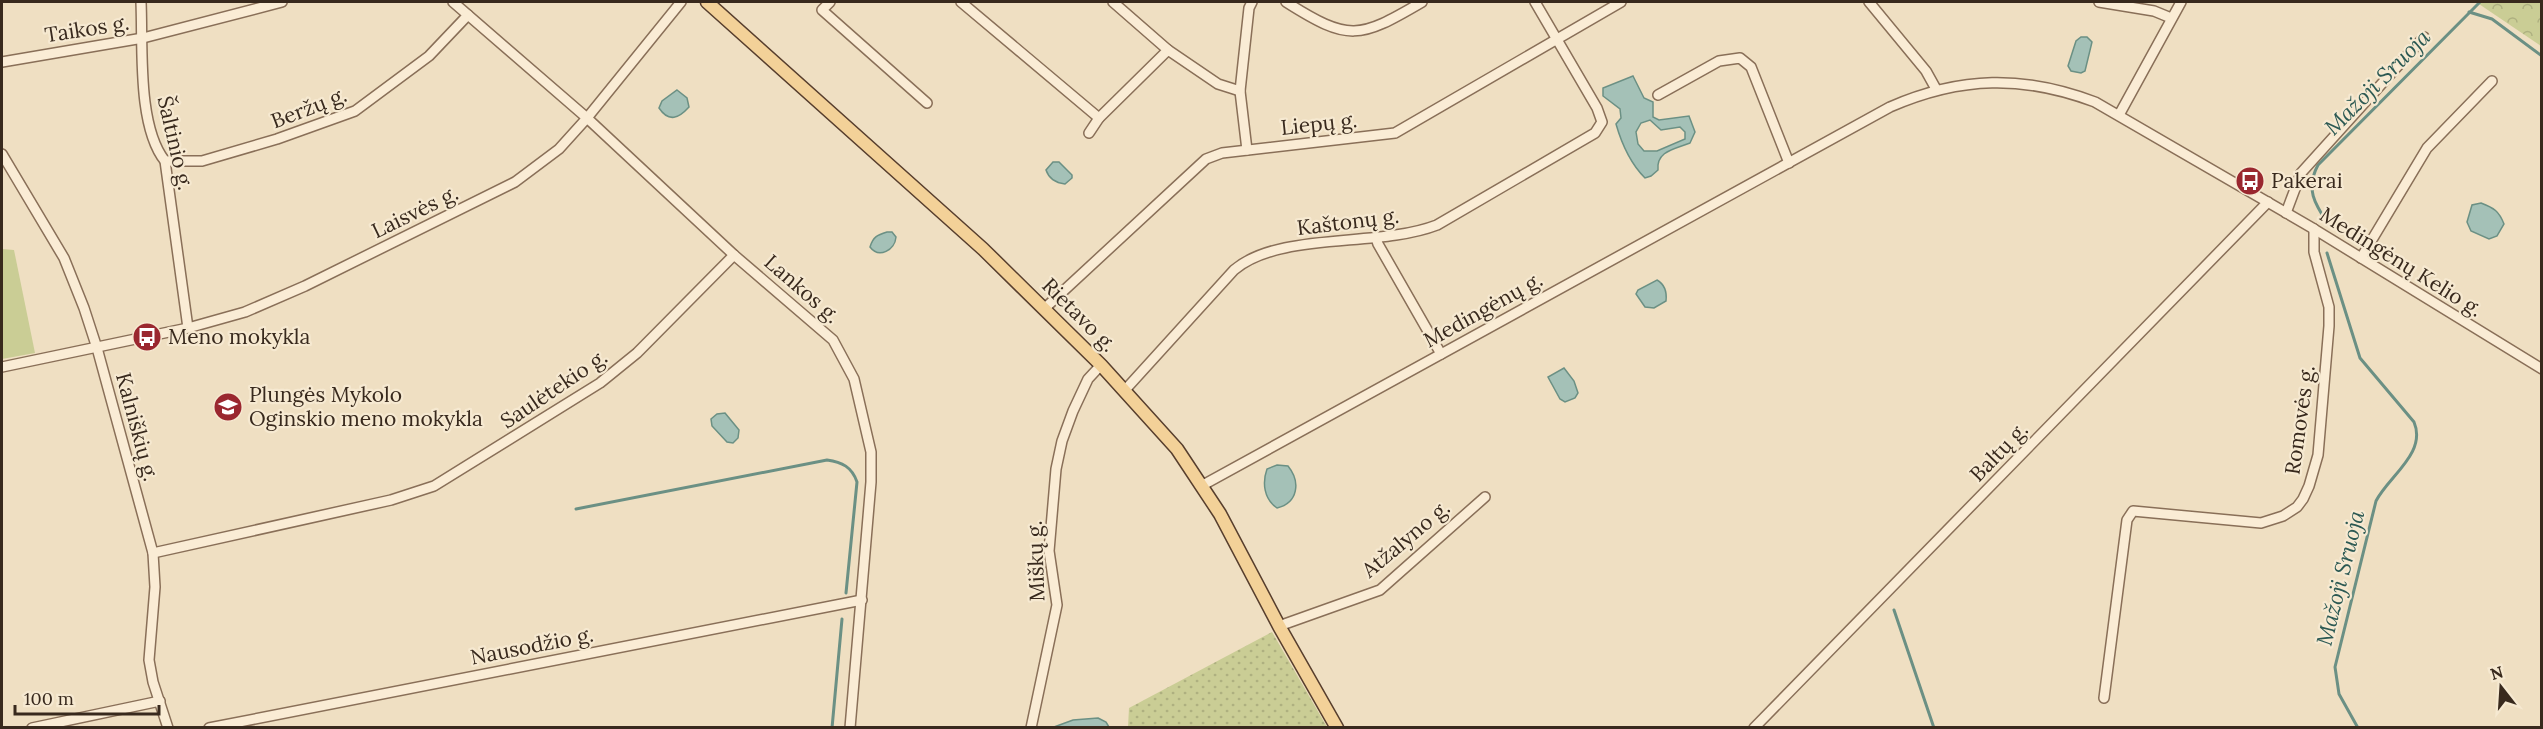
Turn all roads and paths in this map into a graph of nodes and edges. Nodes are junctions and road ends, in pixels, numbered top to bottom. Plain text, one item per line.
1 (141, 2) edge
2 (282, 2) edge
3 (453, 2) edge
4 (681, 2) edge
5 (706, 2) edge
6 (830, 2) edge
7 (961, 2) edge
8 (1113, 2) edge
9 (1252, 2) edge
10 (1286, 2) edge
11 (1422, 2) edge
12 (1535, 2) edge
13 (1621, 2) edge
14 (1869, 2) edge
15 (2099, 2) edge
16 (2181, 2) edge
17 (468, 15) junction
18 (2171, 18) junction
19 (143, 38) junction
20 (1558, 38) junction
21 (2424, 38) dead end
22 (1168, 50) junction
23 (2, 62) edge
24 (2492, 81) dead end
25 (1936, 89) junction
26 (1240, 91) junction
27 (1658, 95) dead end
28 (927, 103) dead end
29 (2119, 115) junction
30 (587, 118) junction
31 (1099, 118) junction
32 (1089, 133) dead end
33 (1247, 150) junction
34 (2, 154) edge
35 (165, 161) junction
36 (1786, 165) junction
37 (2268, 202) junction
38 (2286, 213) junction
39 (2314, 229) junction
40 (1376, 238) junction
41 (734, 255) junction
42 (2361, 258) junction
43 (1045, 308) junction
44 (189, 328) junction
45 (97, 348) junction
46 (1441, 354) junction
47 (1101, 364) junction
48 (2, 367) edge
49 (2541, 369) edge
50 (1125, 390) junction
51 (1203, 485) junction
52 (1485, 497) dead end
53 (153, 553) junction
54 (862, 600) junction
55 (1279, 626) junction
56 (2104, 698) dead end
57 (160, 701) junction
58 (32, 728) edge
59 (168, 728) edge
60 (210, 728) edge
61 (849, 728) edge
62 (1031, 728) edge
63 (1337, 728) edge
64 (1754, 728) edge

1 - 19 street, Šaltinio g.
2 - 19 street, Taikos g.
3 - 17 street, Lankos g.
4 - 30 street, Laisvės g.
5 - 43 main road, Rietavo g.
6 - 28 street
7 - 31 street
8 - 22 street
9 - 26 street
10 - 11 street
12 - 20 street
13 - 20 street, Liepų g.
14 - 25 street
15 - 18 street
16 - 18 street
17 - 30 street, Lankos g.
17 - 35 street, Beržų g.
18 - 29 street
19 - 23 street, Taikos g.
19 - 35 street, Šaltinio g.
20 - 33 street, Liepų g.
20 - 40 street, Kaštonų g.
21 - 38 street
22 - 26 street
22 - 31 street
24 - 42 street
25 - 29 street, Medingėnų Kelio g.
25 - 36 street, Medingėnų Kelio g.
26 - 33 street
27 - 36 street
29 - 37 street, Medingėnų Kelio g.
30 - 41 street, Lankos g.
30 - 44 street, Laisvės g.
31 - 32 street
33 - 43 street, Liepų g.
34 - 45 street, Kalniškių g.
35 - 44 street, Šaltinio g.
36 - 46 street, Medingėnų g.
37 - 38 street, Medingėnų Kelio g.
37 - 64 street, Baltų g.
38 - 39 street, Medingėnų Kelio g.
39 - 42 street, Medingėnų Kelio g.
39 - 56 street, Romovės g.
40 - 46 street
40 - 50 street, Kaštonų g.
41 - 53 street, Saulėtekio g.
41 - 54 street, Lankos g.
42 - 49 street, Medingėnų Kelio g.
43 - 47 main road, Rietavo g.
44 - 45 street, Laisvės g.
45 - 48 street, Laisvės g.
45 - 53 street, Kalniškių g.
46 - 51 street, Medingėnų g.
47 - 50 main road, Rietavo g.
47 - 62 street, Miškų g.
50 - 51 main road, Rietavo g.
51 - 55 main road, Rietavo g.
52 - 55 street, Atžalyno g.
53 - 57 street, Kalniškių g.
54 - 60 street, Nausodžio g.
54 - 61 street, Lankos g.
55 - 63 main road, Rietavo g.
57 - 58 street
57 - 59 street, Kalniškių g.

